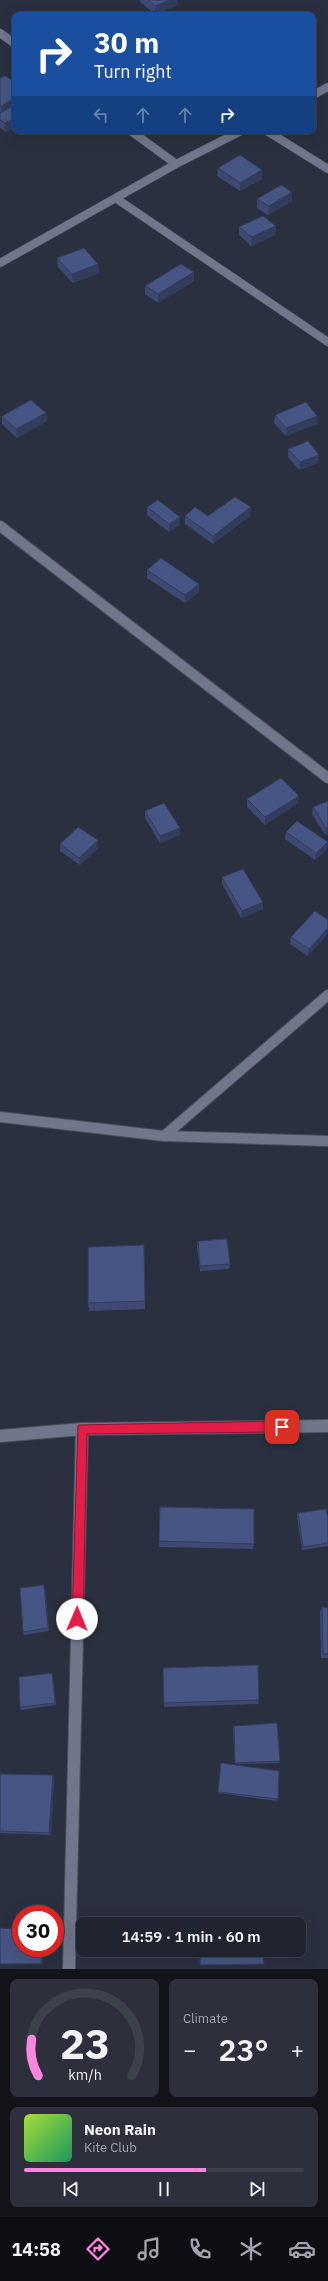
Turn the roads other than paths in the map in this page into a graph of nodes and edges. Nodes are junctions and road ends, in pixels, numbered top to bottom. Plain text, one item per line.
1 (0, 33) edge
2 (12, 42) edge
3 (328, 87) edge
4 (316, 93) edge
5 (135, 134) edge
6 (235, 134) edge
7 (272, 134) edge
8 (176, 164) junction
9 (328, 170) edge
10 (117, 199) junction
11 (0, 263) edge
12 (328, 342) edge
13 (0, 526) edge
14 (328, 778) edge
15 (328, 995) edge
16 (0, 1117) edge
17 (164, 1136) junction
18 (328, 1141) edge
19 (328, 1426) edge
20 (82, 1429) junction
21 (0, 1436) edge
22 (69, 1969) edge

1 - 2 street
3 - 4 street
5 - 8 street
6 - 8 street
7 - 9 street
8 - 10 street
10 - 11 street
10 - 12 street
13 - 14 street
15 - 17 street
16 - 17 street
17 - 18 street
19 - 20 street
20 - 21 street
20 - 22 street

